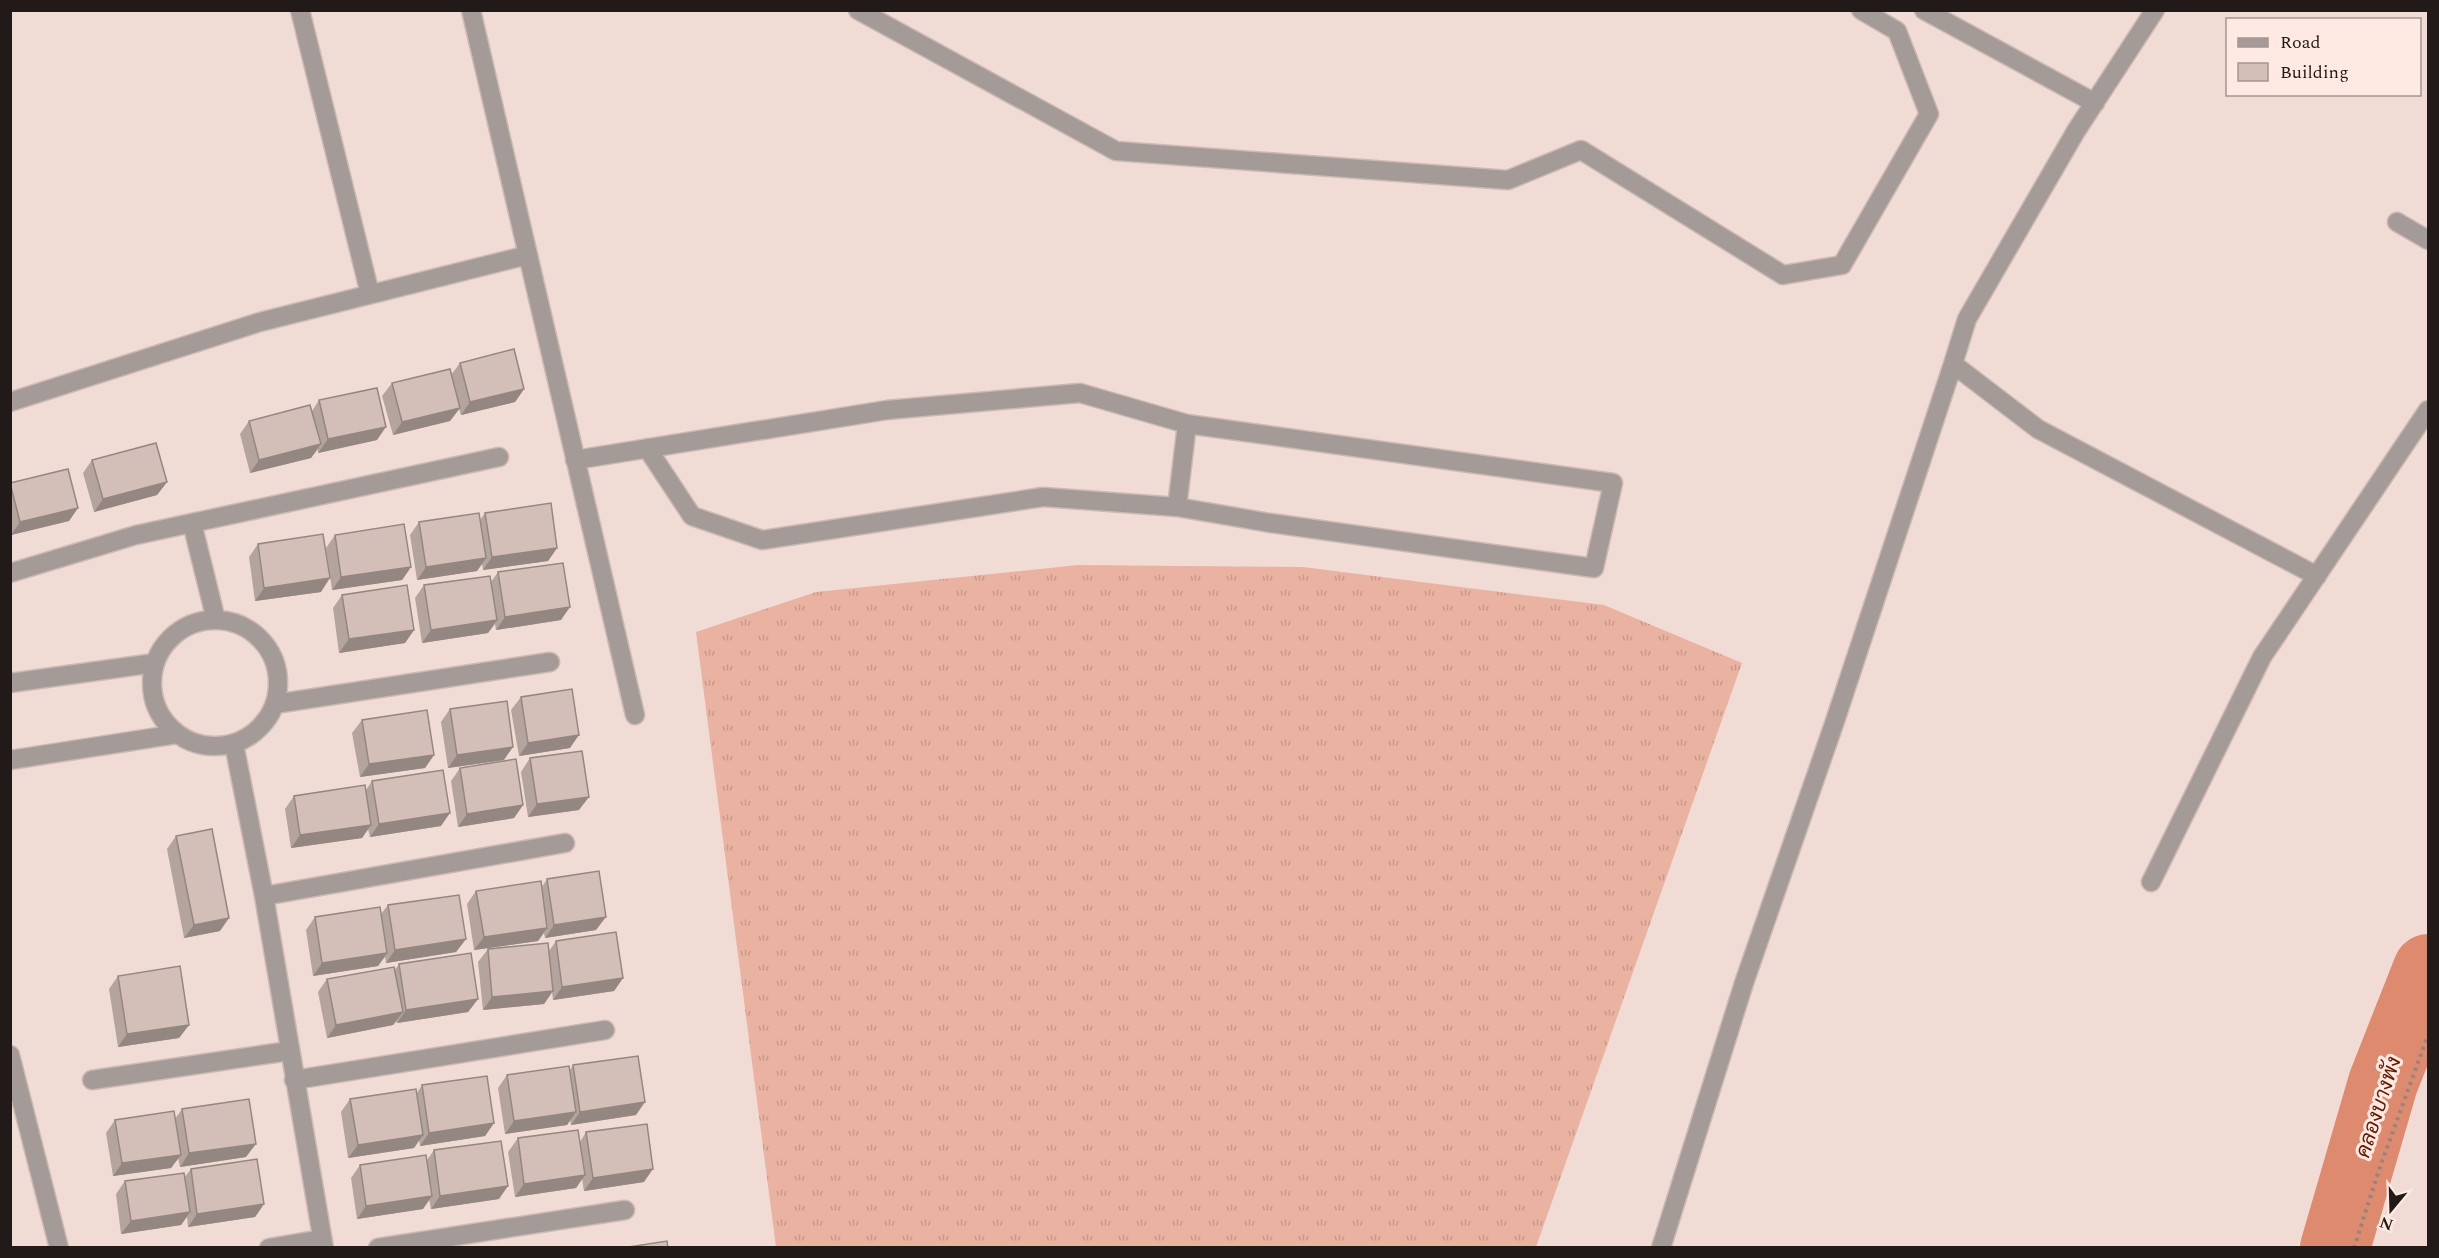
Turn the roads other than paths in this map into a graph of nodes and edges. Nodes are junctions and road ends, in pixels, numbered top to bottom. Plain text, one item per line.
1 (300, 10) edge
2 (471, 10) edge
3 (858, 10) edge
4 (1861, 10) edge
5 (1924, 10) edge
6 (2155, 10) edge
7 (2095, 103) junction
8 (2397, 222) dead end
9 (2428, 240) edge
10 (528, 255) junction
11 (370, 294) junction
12 (1953, 364) junction
13 (10, 402) edge
14 (2427, 414) edge
15 (1187, 424) junction
16 (647, 448) junction
17 (499, 457) dead end
18 (575, 460) junction
19 (1177, 507) junction
20 (192, 523) junction
21 (10, 573) edge
22 (2317, 576) junction
23 (216, 620) junction
24 (550, 662) dead end
25 (155, 663) junction
26 (10, 683) edge
27 (274, 704) junction
28 (635, 715) dead end
29 (177, 734) junction
30 (234, 744) junction
31 (10, 760) edge
32 (566, 843) dead end
33 (2151, 882) dead end
34 (264, 896) junction
35 (605, 1030) dead end
36 (290, 1051) junction
37 (10, 1055) edge
38 (92, 1080) dead end
39 (294, 1080) junction
40 (625, 1210) dead end
41 (323, 1244) edge
42 (59, 1248) edge
43 (269, 1248) edge
44 (378, 1248) edge
45 (1661, 1248) edge

1 - 11 street
2 - 10 street
3 - 4 street
5 - 7 street
6 - 7 street
7 - 12 street
8 - 9 street
10 - 11 street
10 - 18 street
11 - 13 street
12 - 22 street
12 - 45 street
14 - 22 street
15 - 16 street
15 - 19 street
15 - 19 street
16 - 18 street
16 - 19 street
17 - 20 street
18 - 28 street
20 - 21 street
20 - 23 street
22 - 33 street
23 - 25 street
23 - 27 street
24 - 27 street
25 - 26 street
25 - 29 street
27 - 30 street
29 - 30 street
29 - 31 street
30 - 34 street
32 - 34 street
34 - 36 street
35 - 39 street
36 - 38 street
36 - 39 street
37 - 42 street
39 - 41 street
40 - 44 street
41 - 43 street

